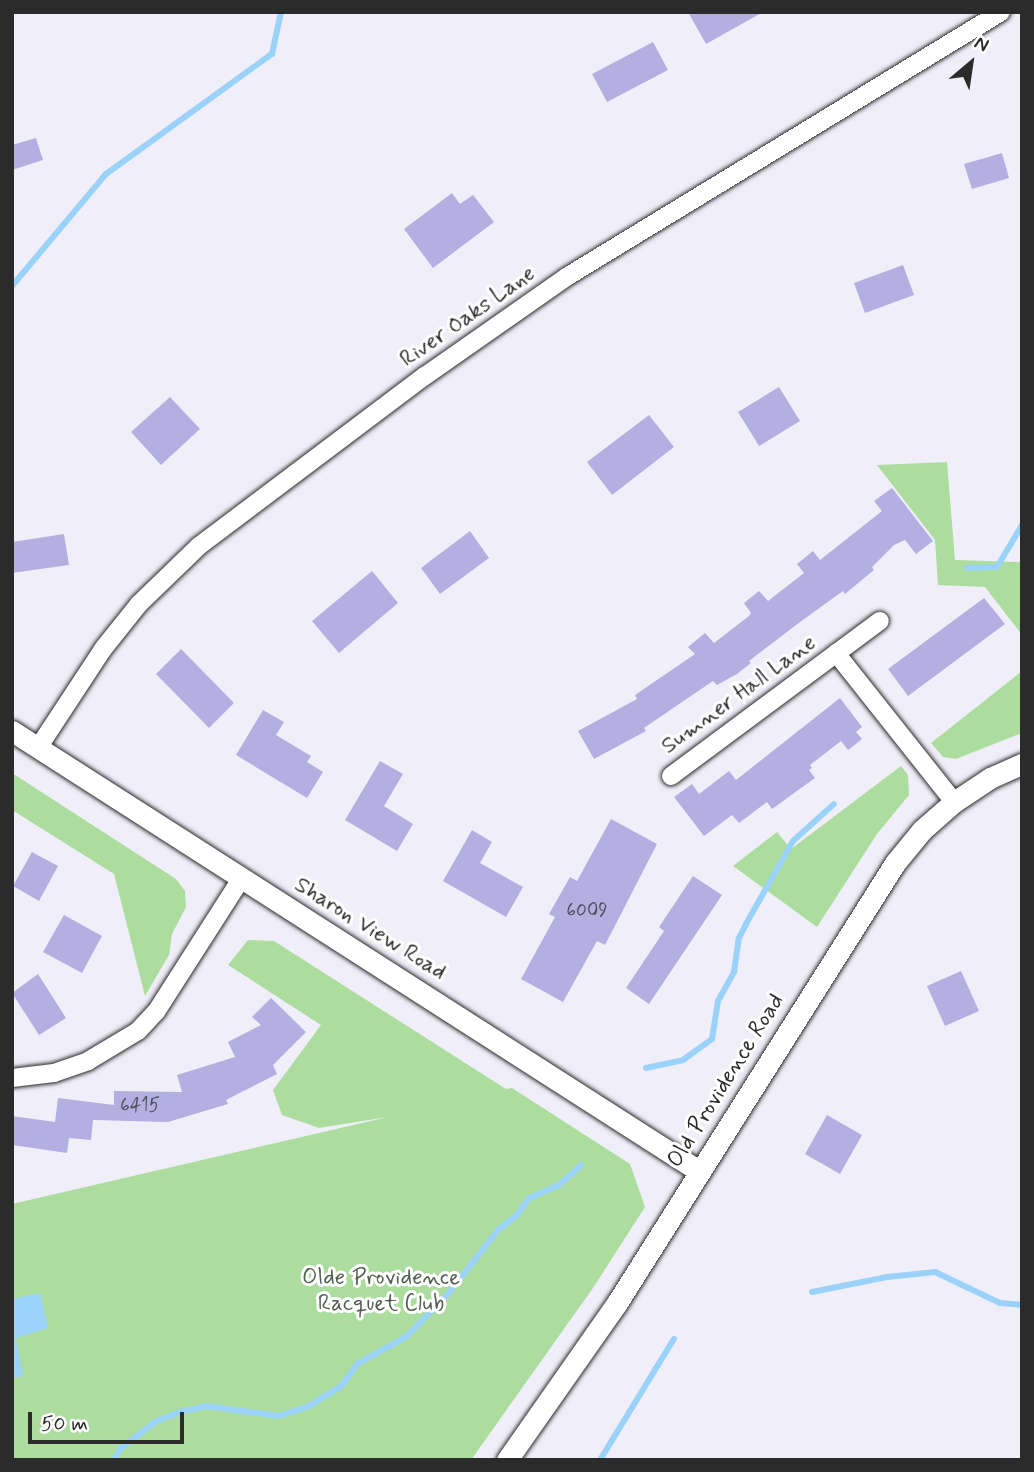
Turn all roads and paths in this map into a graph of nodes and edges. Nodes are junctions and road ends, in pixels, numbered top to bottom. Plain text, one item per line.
1 (1001, 12) edge
2 (880, 621) dead end
3 (836, 653) junction
4 (12, 731) edge
5 (38, 748) junction
6 (1022, 764) edge
7 (670, 776) dead end
8 (954, 802) junction
9 (241, 879) junction
10 (12, 1078) edge
11 (699, 1171) junction
12 (507, 1460) edge

1 - 5 street, River Oaks Lane
2 - 3 street, Sumner Hall Lane
3 - 7 street, Sumner Hall Lane
3 - 8 street, Sumner Hall Lane
4 - 5 street, Sharon View Road
5 - 9 street, Sharon View Road
6 - 8 street, Old Providence Road
8 - 11 street, Old Providence Road
9 - 10 street
9 - 11 street, Sharon View Road
11 - 12 street, Old Providence Road

